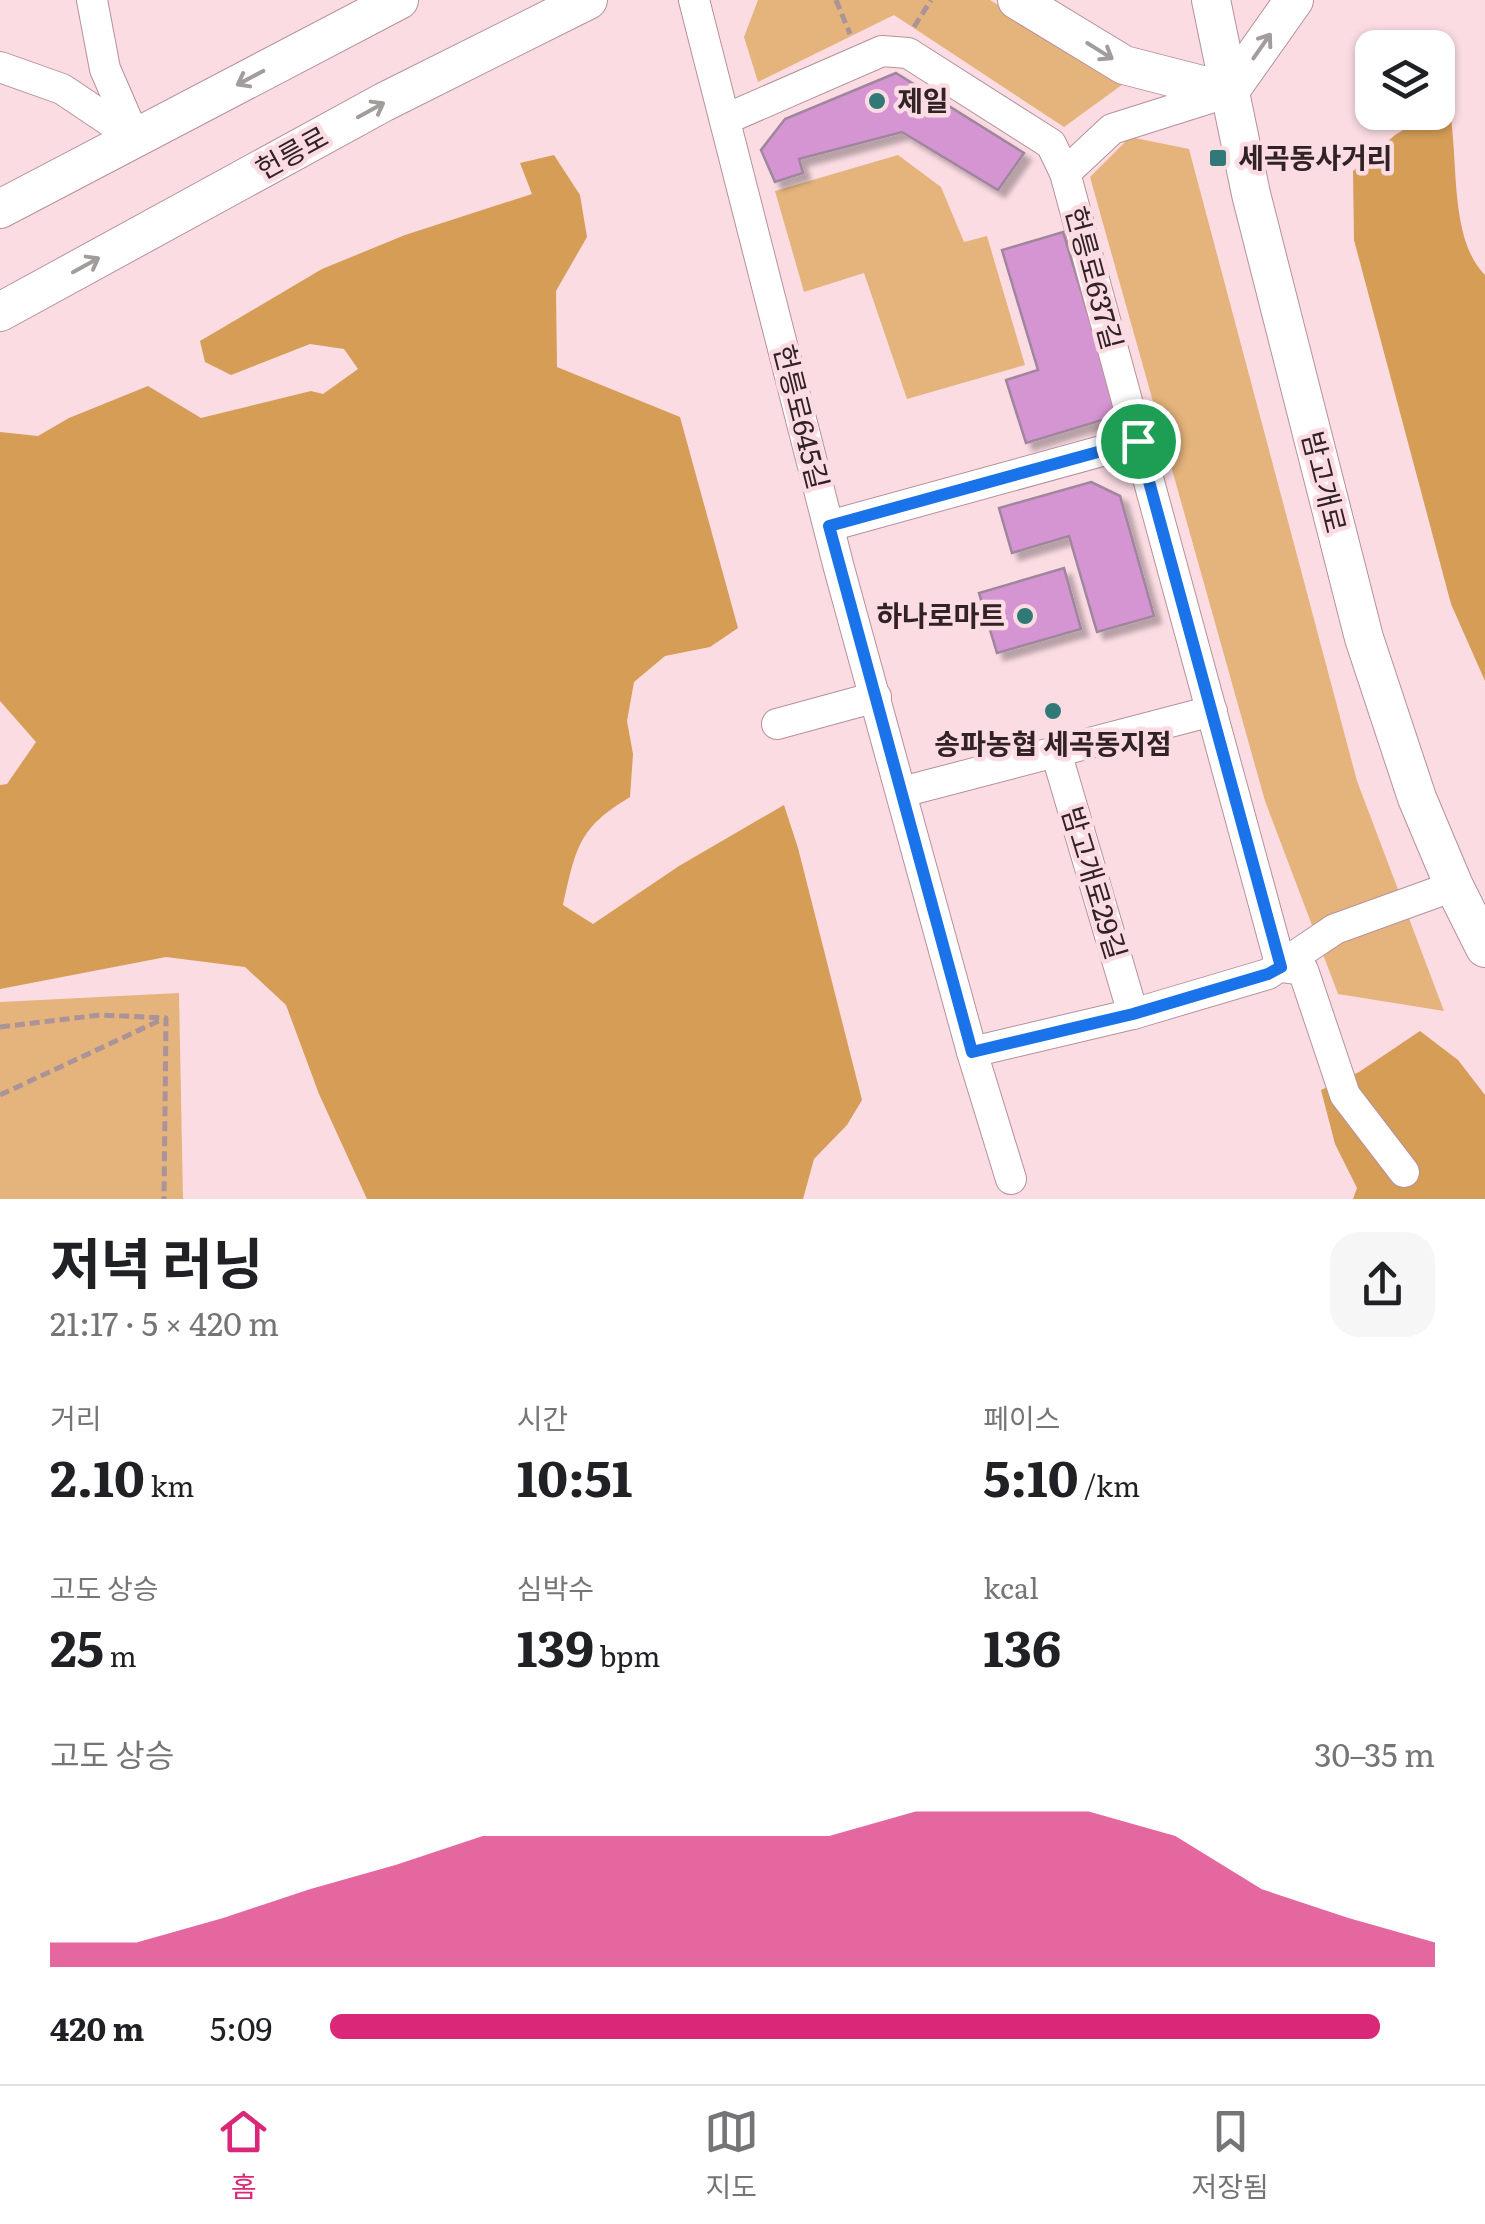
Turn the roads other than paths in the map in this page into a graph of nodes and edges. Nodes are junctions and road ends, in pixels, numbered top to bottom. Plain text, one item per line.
1 (92, 0) edge
2 (398, 0) edge
3 (588, 0) edge
4 (694, 0) edge
5 (1017, 0) edge
6 (1211, 0) edge
7 (1294, 0) edge
8 (0, 67) edge
9 (1229, 92) junction
10 (726, 119) junction
11 (134, 138) junction
12 (1065, 173) junction
13 (0, 209) edge
14 (0, 312) edge
15 (1138, 441) junction
16 (829, 526) junction
17 (876, 697) junction
18 (1212, 712) junction
19 (777, 724) dead end
20 (1056, 752) junction
21 (902, 792) junction
22 (1454, 886) junction
23 (1485, 948) edge
24 (1281, 967) junction
25 (1133, 1014) junction
26 (972, 1052) junction
27 (1404, 1172) dead end
28 (1011, 1179) dead end

1 - 11 street
2 -> 11 main road
14 -> 3 main road, 헌릉로
4 - 10 street, 헌릉로645길
5 -> 9 main road
6 - 9 main road, 밤고개로
9 -> 7 main road
8 - 11 street
9 - 12 street
9 - 22 main road, 밤고개로
10 - 12 street
10 - 16 street, 헌릉로645길
11 - 13 main road
12 - 15 street, 헌릉로637길
15 - 16 street
15 - 18 street, 헌릉로637길
16 - 17 street, 헌릉로645길
17 - 19 street
17 - 21 street, 헌릉로645길
18 - 20 street
18 - 24 street, 헌릉로637길
20 - 21 street
20 - 25 street, 밤고개로29길
21 - 26 street, 헌릉로645길
22 - 23 main road, 밤고개로
22 - 24 street
24 - 25 street
24 - 27 street
25 - 26 street
26 - 28 street, 헌릉로645길

